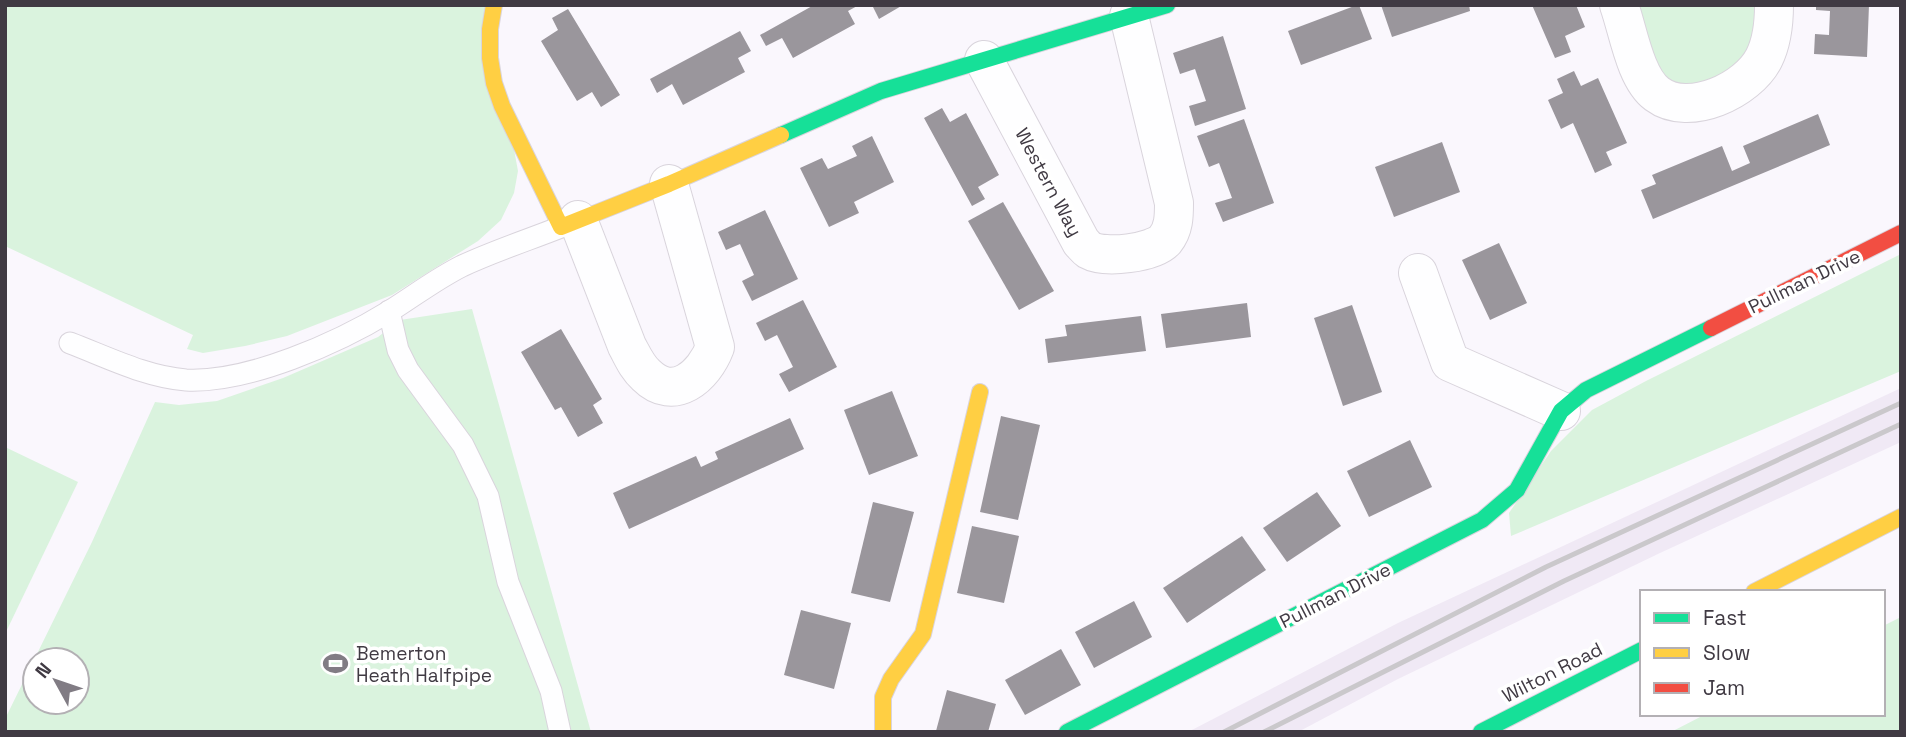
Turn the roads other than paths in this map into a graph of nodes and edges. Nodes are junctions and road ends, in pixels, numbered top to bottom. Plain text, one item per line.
1 (494, 5) edge
2 (1167, 5) edge
3 (1619, 5) edge
4 (1774, 5) edge
5 (1129, 16) junction
6 (984, 60) junction
7 (669, 184) junction
8 (570, 223) junction
9 (1901, 233) edge
10 (1418, 273) dead end
11 (390, 311) junction
12 (70, 343) dead end
13 (980, 392) dead end
14 (1561, 411) junction
15 (1901, 517) edge
16 (1758, 590) edge
17 (1640, 651) edge
18 (560, 732) edge
19 (883, 732) edge
20 (1067, 732) edge
21 (1481, 732) edge

1 - 8 main road
2 - 5 main road
3 - 4 street
5 - 6 main road
5 - 6 street, Western Way
6 - 7 main road
7 - 8 main road
7 - 8 street
8 - 11 lane
9 - 14 main road, Pullman Drive
10 - 14 street
11 - 12 lane
11 - 18 lane
13 - 19 main road
14 - 20 main road, Pullman Drive
15 - 16 main road
17 - 21 main road, Wilton Road

